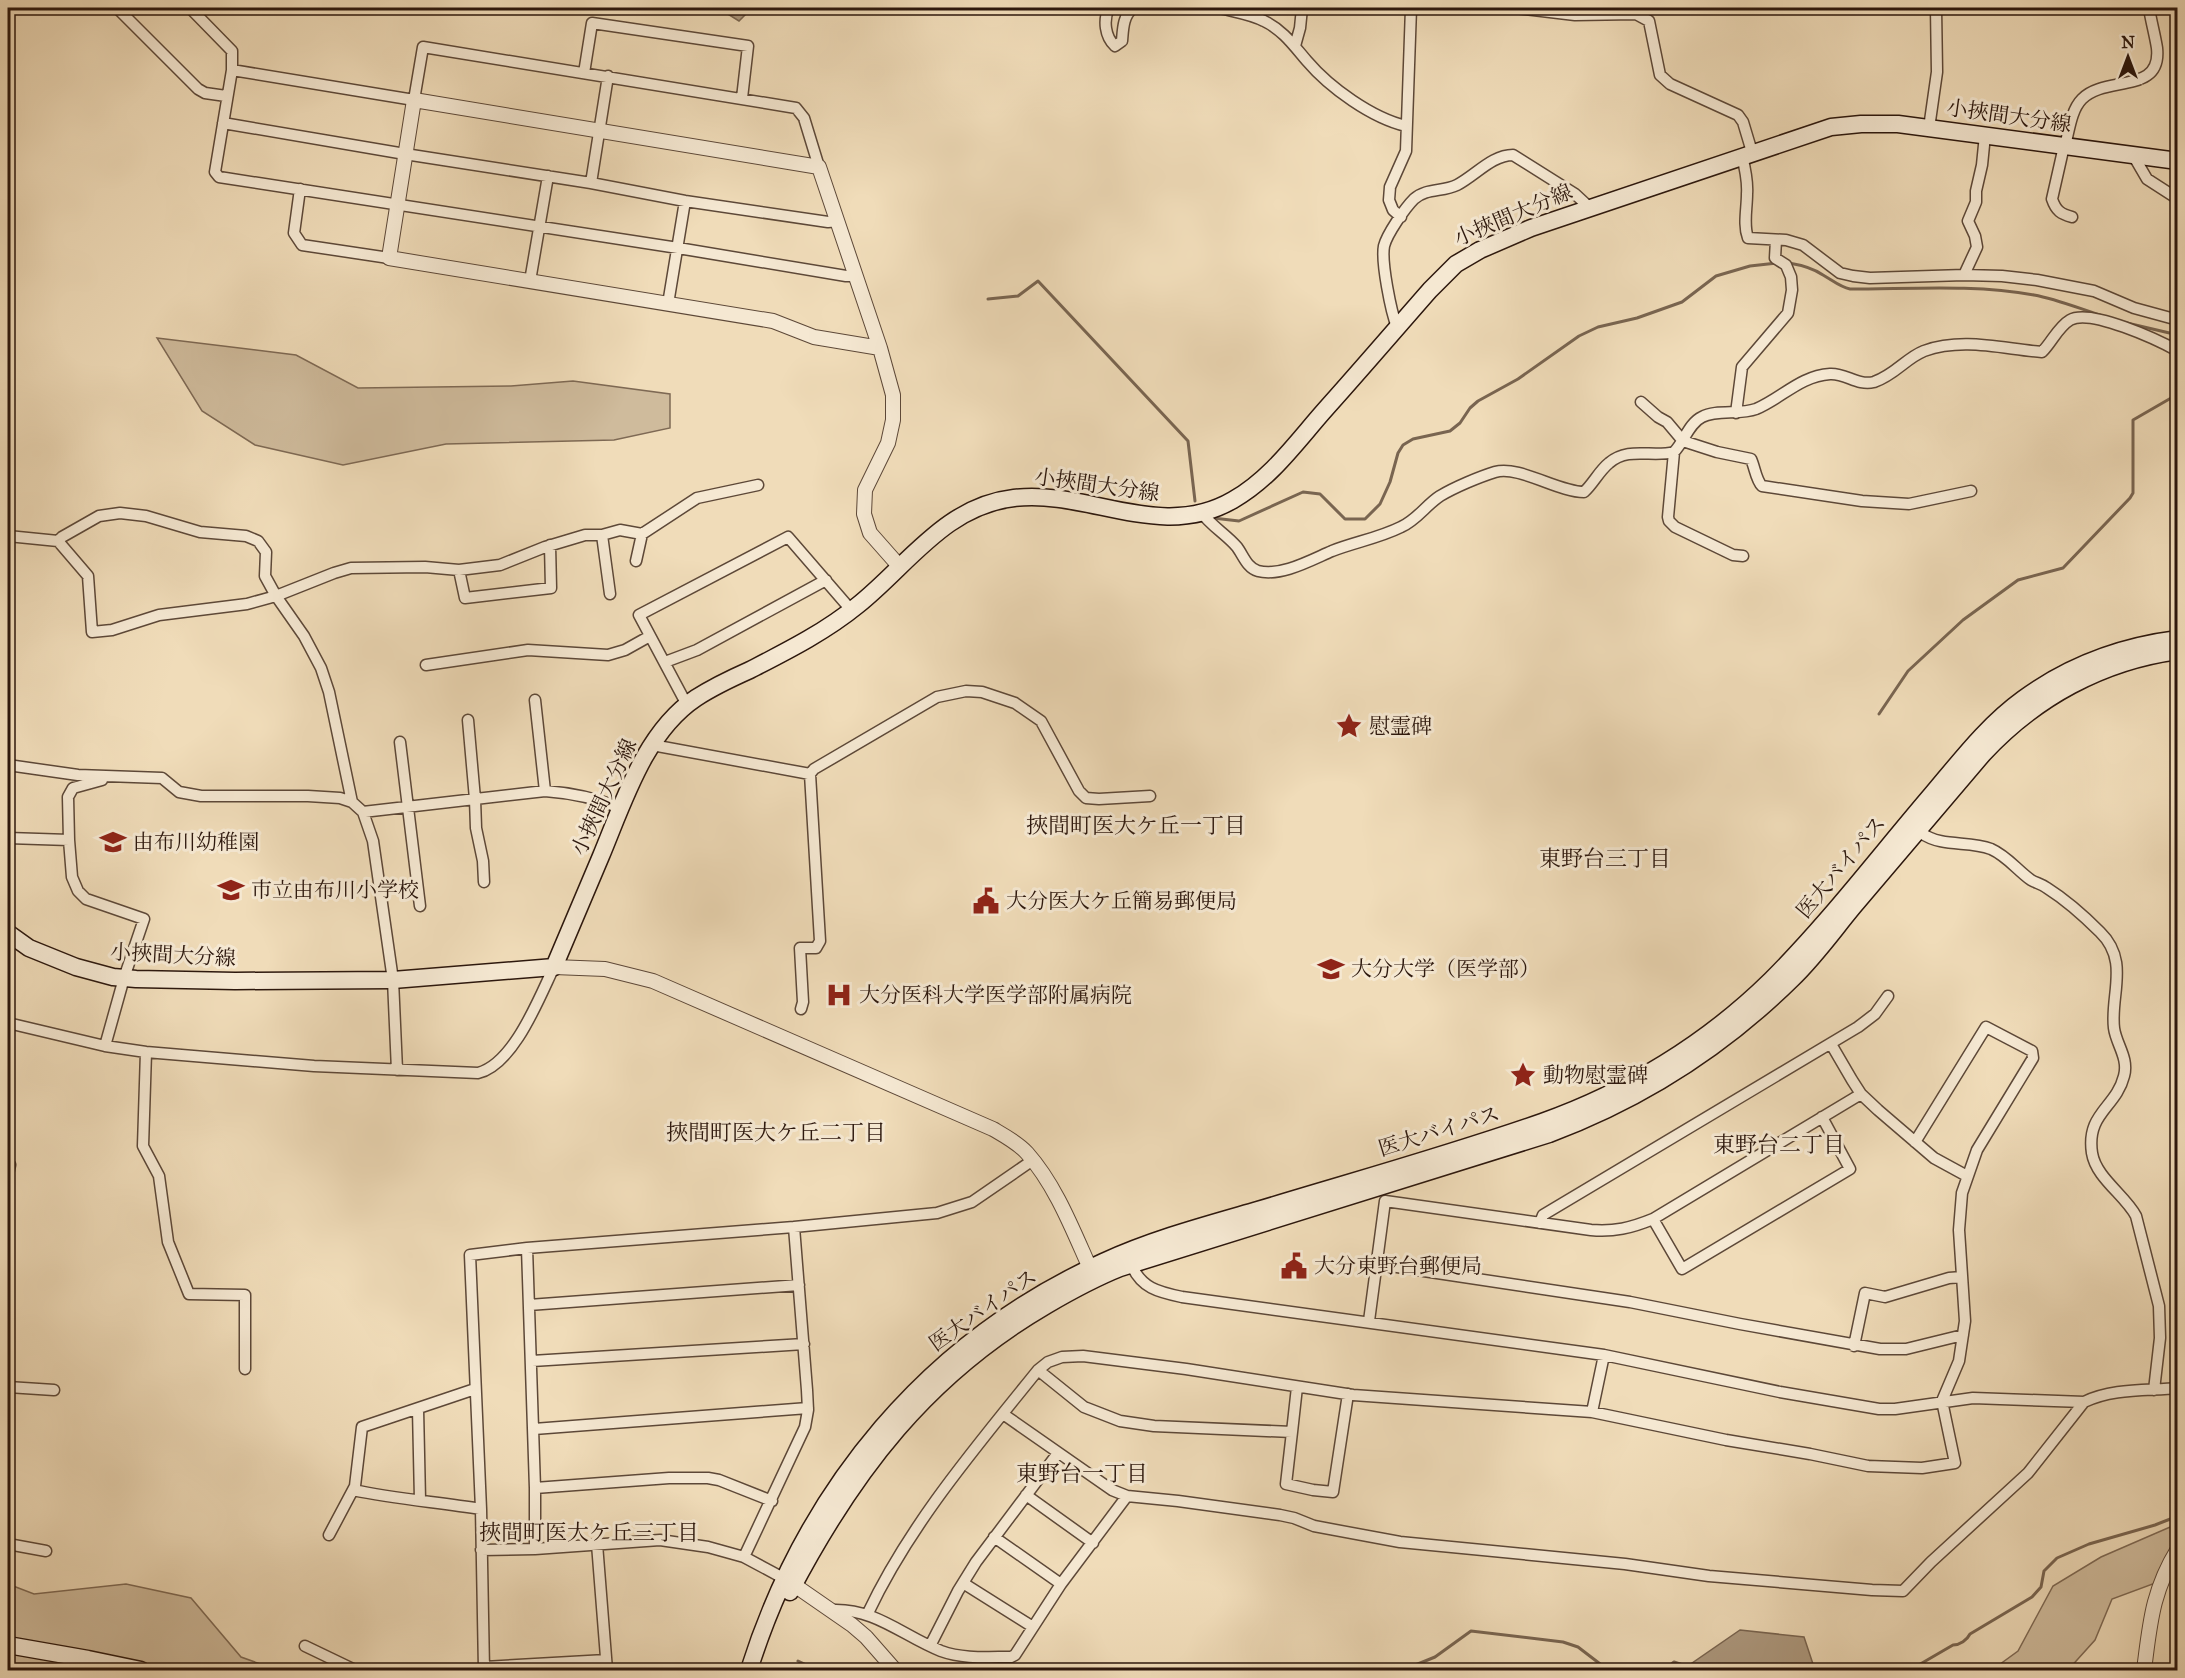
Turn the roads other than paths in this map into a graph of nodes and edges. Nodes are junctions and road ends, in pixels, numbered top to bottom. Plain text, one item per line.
1 (117, 8) edge
2 (190, 8) edge
3 (1109, 8) edge
4 (1133, 8) edge
5 (1221, 8) edge
6 (1302, 8) edge
7 (1411, 8) edge
8 (1515, 8) edge
9 (1936, 8) edge
10 (2149, 8) edge
11 (1294, 46) junction
12 (232, 70) junction
13 (584, 73) junction
14 (608, 76) junction
15 (226, 96) junction
16 (742, 98) junction
17 (414, 100) junction
18 (223, 123) junction
19 (1406, 126) junction
20 (1929, 128) junction
21 (599, 130) junction
22 (1986, 135) junction
23 (2064, 146) junction
24 (405, 154) junction
25 (1747, 154) junction
26 (2133, 155) junction
27 (2178, 161) edge
28 (819, 167) junction
29 (548, 176) junction
30 (591, 183) junction
31 (300, 189) junction
32 (2178, 200) edge
33 (685, 201) junction
34 (396, 203) junction
35 (1589, 207) junction
36 (1401, 217) junction
37 (2072, 217) dead end
38 (838, 220) junction
39 (539, 227) junction
40 (1776, 240) junction
41 (678, 248) junction
42 (388, 258) junction
43 (1964, 275) junction
44 (856, 276) junction
45 (530, 281) junction
46 (668, 304) junction
47 (2178, 320) edge
48 (1397, 327) junction
49 (880, 348) junction
50 (2178, 351) edge
51 (1641, 402) dead end
52 (1736, 413) junction
53 (1683, 441) junction
54 (1674, 452) junction
55 (759, 485) dead end
56 (1971, 491) dead end
57 (1201, 512) junction
58 (642, 534) junction
59 (602, 535) junction
60 (8, 536) edge
61 (58, 541) junction
62 (550, 545) junction
63 (1743, 556) dead end
64 (636, 561) dead end
65 (900, 567) junction
66 (459, 570) junction
67 (826, 580) junction
68 (610, 594) dead end
69 (276, 597) junction
70 (852, 610) junction
71 (650, 636) junction
72 (2178, 639) edge
73 (2178, 651) edge
74 (665, 662) junction
75 (426, 665) dead end
76 (535, 700) dead end
77 (687, 705) junction
78 (468, 720) dead end
79 (400, 742) dead end
80 (652, 745) junction
81 (8, 765) edge
82 (810, 774) junction
83 (112, 778) junction
84 (545, 791) junction
85 (1150, 796) dead end
86 (475, 799) junction
87 (352, 802) junction
88 (409, 806) junction
89 (621, 808) junction
90 (363, 812) junction
91 (1921, 833) dead end
92 (8, 838) edge
93 (69, 840) junction
94 (484, 882) dead end
95 (420, 906) dead end
96 (8, 933) edge
97 (554, 967) junction
98 (124, 978) junction
99 (393, 980) junction
100 (1888, 996) dead end
101 (801, 1009) dead end
102 (8, 1023) edge
103 (1831, 1044) junction
104 (105, 1046) junction
105 (146, 1052) junction
106 (396, 1070) junction
107 (1861, 1094) junction
108 (1822, 1117) junction
109 (1915, 1142) junction
110 (1033, 1160) junction
111 (8, 1164) edge
112 (8, 1174) edge
113 (1967, 1176) junction
114 (1653, 1219) junction
115 (1540, 1223) junction
116 (794, 1227) junction
117 (526, 1248) junction
118 (1131, 1264) junction
119 (1377, 1264) junction
120 (1092, 1273) junction
121 (1962, 1277) junction
122 (799, 1285) junction
123 (529, 1305) junction
124 (1368, 1322) junction
125 (1963, 1335) junction
126 (804, 1344) junction
127 (1854, 1346) junction
128 (1604, 1355) junction
129 (532, 1361) junction
130 (245, 1369) dead end
131 (1038, 1370) junction
132 (8, 1387) edge
133 (1297, 1387) junction
134 (2178, 1388) edge
135 (475, 1389) junction
136 (54, 1390) dead end
137 (2154, 1390) junction
138 (1348, 1394) junction
139 (1942, 1401) junction
140 (2084, 1402) junction
141 (808, 1408) junction
142 (418, 1410) junction
143 (1592, 1412) junction
144 (1004, 1414) junction
145 (534, 1429) junction
146 (1292, 1432) junction
147 (1058, 1453) junction
148 (536, 1488) junction
149 (353, 1490) junction
150 (1026, 1495) junction
151 (1127, 1496) junction
152 (420, 1500) junction
153 (772, 1501) junction
154 (481, 1509) junction
155 (329, 1535) dead end
156 (994, 1537) junction
157 (1093, 1543) junction
158 (8, 1544) edge
159 (597, 1545) junction
160 (535, 1549) junction
161 (481, 1550) junction
162 (2178, 1550) edge
163 (46, 1551) dead end
164 (744, 1557) junction
165 (789, 1582) junction
166 (963, 1582) junction
167 (1061, 1584) junction
168 (832, 1610) junction
169 (868, 1613) junction
170 (1033, 1627) junction
171 (8, 1645) edge
172 (305, 1646) dead end
173 (930, 1646) junction
174 (606, 1665) edge
175 (484, 1669) edge
176 (141, 1671) edge
177 (355, 1671) edge
178 (750, 1671) edge
179 (895, 1671) edge
180 (2144, 1671) edge

1 - 15 street
2 - 12 street
3 - 4 street
5 - 11 street
6 - 11 street
7 - 19 street
8 - 25 street
9 - 20 street
10 - 23 street
11 - 19 street
12 - 15 street
12 - 17 street
13 - 14 street
13 - 16 street
13 - 17 street
14 - 16 street
14 - 21 street
15 - 18 street
16 - 28 street
17 - 21 street
17 - 24 street
18 - 24 street
18 - 31 street
19 - 36 street
20 - 22 main road, 小挾間大分線
20 - 25 main road, 小挾間大分線
21 - 28 street
21 - 30 street
22 - 23 main road, 小挾間大分線
22 - 43 street
23 - 26 main road, 小挾間大分線
23 - 37 street
24 - 29 street
24 - 34 street
25 - 35 main road, 小挾間大分線
25 - 40 street
26 - 27 main road, 小挾間大分線
26 - 32 street
28 - 38 street
29 - 30 street
29 - 39 street
30 - 33 street
31 - 34 street
31 - 42 street
33 - 38 street
33 - 41 street
34 - 39 street
34 - 42 street
35 - 36 street
35 - 48 main road, 小挾間大分線
36 - 48 street
38 - 44 street
39 - 41 street
39 - 45 street
40 - 43 street
40 - 52 street
41 - 44 street
41 - 46 street
42 - 45 street
43 - 47 street
44 - 49 street
45 - 46 street
46 - 49 street
48 - 57 main road, 小挾間大分線
49 - 65 street
50 - 52 street
51 - 53 street
52 - 53 street
53 - 54 street
53 - 56 street
54 - 57 street
54 - 63 street
55 - 58 street
57 - 65 main road, 小挾間大分線
58 - 59 street
58 - 64 street
59 - 62 street
59 - 68 street
60 - 61 street
61 - 69 street
61 - 69 street
62 - 66 street
62 - 66 street
65 - 70 main road, 小挾間大分線
66 - 69 street
67 - 70 street
67 - 71 street
67 - 74 street
69 - 87 street
70 - 77 main road, 小挾間大分線
71 - 74 street
71 - 75 street
72 - 120 main road, 医大バイパス
73 - 118 main road, 医大バイパス
74 - 77 street
76 - 84 street
77 - 80 main road, 小挾間大分線
78 - 86 street
79 - 88 street
80 - 82 street
80 - 89 main road, 小挾間大分線
81 - 83 street
82 - 85 street
82 - 101 street
83 - 87 street
83 - 93 street
84 - 86 street
84 - 89 street
86 - 88 street
86 - 94 street
87 - 90 street
88 - 90 street
88 - 95 street
89 - 97 main road, 小挾間大分線
90 - 99 street
91 - 137 street
92 - 93 street
93 - 98 street
96 - 98 main road, 小挾間大分線
97 - 99 main road, 小挾間大分線
97 - 106 street
97 - 110 street
98 - 99 main road, 小挾間大分線
98 - 104 street
99 - 106 street
100 - 103 street
102 - 104 street
103 - 107 street
103 - 115 street
104 - 105 street
105 - 106 street
105 - 130 street
107 - 108 street
107 - 109 street
108 - 114 street
108 - 114 street
109 - 113 street
109 - 113 street
110 - 116 street
110 - 120 street
111 - 112 street
113 - 121 street
114 - 115 street
115 - 119 street
116 - 117 street
116 - 122 street
117 - 123 street
117 - 135 street
118 - 120 main road, 医大バイパス
118 - 124 street
119 - 124 street
119 - 127 street
120 - 165 main road, 医大バイパス
121 - 125 street
121 - 127 street
122 - 123 street
122 - 126 street
123 - 129 street
124 - 128 street
125 - 127 street
125 - 139 street
126 - 129 street
126 - 141 street
128 - 139 street
128 - 143 street
129 - 145 street
131 - 133 street
131 - 144 street
131 - 146 street
132 - 136 street
133 - 138 street
133 - 146 street
134 - 137 street
135 - 142 street
135 - 154 street
137 - 140 street
138 - 143 street
138 - 146 street
139 - 140 street
139 - 143 street
140 - 151 street
141 - 145 street
141 - 153 street
142 - 149 street
142 - 152 street
144 - 147 street
144 - 169 street
145 - 148 street
147 - 150 street
147 - 151 street
148 - 153 street
148 - 160 street
149 - 152 street
149 - 155 street
150 - 156 street
150 - 157 street
151 - 157 street
152 - 154 street
153 - 164 street
154 - 161 street
156 - 166 street
156 - 167 street
157 - 167 street
158 - 163 street
159 - 160 street
159 - 164 street
159 - 174 street
160 - 161 street
161 - 175 street
162 - 180 street
164 - 165 street
165 - 168 street
165 - 178 main road, 医大バイパス
166 - 170 street
166 - 173 street
167 - 170 street
168 - 169 street
168 - 179 street
169 - 173 street
170 - 173 street
171 - 176 main road
172 - 177 street
174 - 175 street

